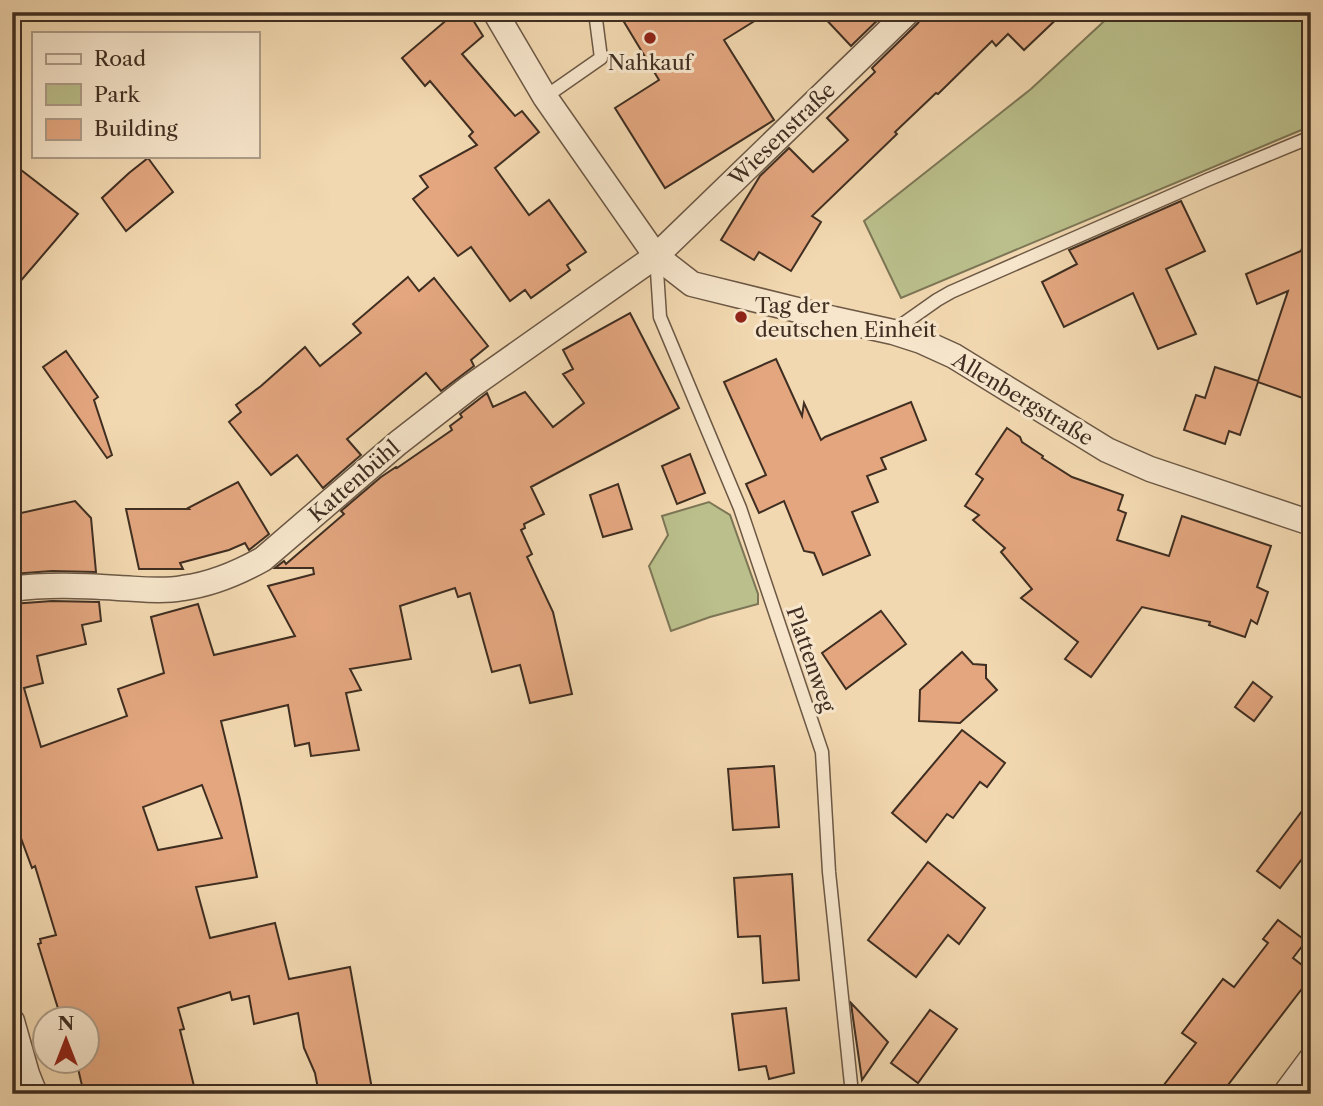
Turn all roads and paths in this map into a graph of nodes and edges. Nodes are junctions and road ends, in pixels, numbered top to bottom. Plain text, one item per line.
1 (495, 12) edge
2 (595, 12) edge
3 (908, 12) edge
4 (545, 97) junction
5 (1311, 137) edge
6 (656, 256) junction
7 (893, 332) junction
8 (1311, 523) edge
9 (12, 589) edge
10 (12, 1021) edge
11 (1311, 1059) edge
12 (36, 1094) edge
13 (852, 1094) edge
14 (1285, 1094) edge

1 - 4 street, Allenbergstraße
2 - 4 lane
3 - 6 street, Wiesenstraße
4 - 6 street, Allenbergstraße
5 - 7 lane
6 - 7 street, Allenbergstraße
6 - 9 street, Kattenbühl
6 - 13 lane, Plattenweg
7 - 8 street, Allenbergstraße
10 - 12 street
11 - 14 street

